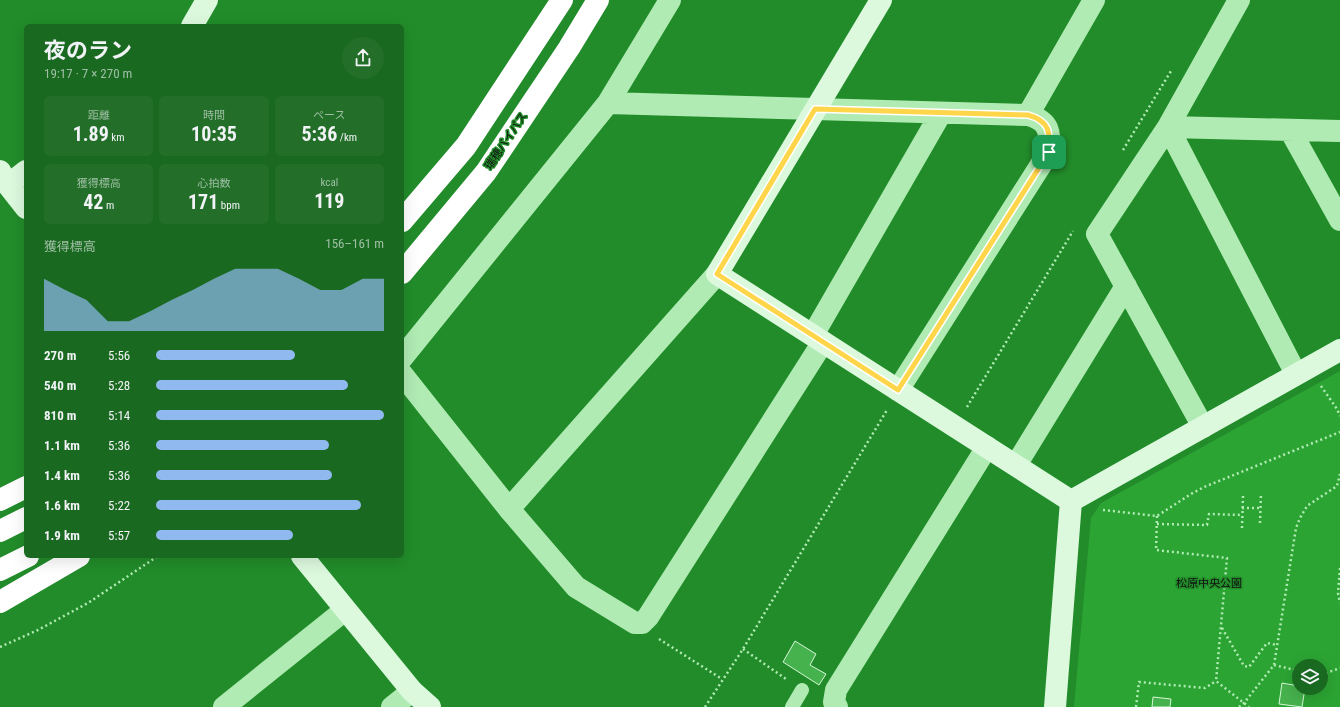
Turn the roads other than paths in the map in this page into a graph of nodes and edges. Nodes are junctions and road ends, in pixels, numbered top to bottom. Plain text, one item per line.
1 (207, 0) edge
2 (562, 0) edge
3 (598, 0) edge
4 (670, 0) edge
5 (881, 0) edge
6 (1094, 0) edge
7 (1239, 0) edge
8 (193, 24) edge
9 (608, 103) junction
10 (815, 109) junction
11 (941, 112) junction
12 (1028, 115) junction
13 (1168, 127) junction
14 (1290, 130) junction
15 (1340, 131) edge
16 (24, 172) edge
17 (4, 178) edge
18 (24, 205) edge
19 (404, 218) edge
20 (1340, 220) edge
21 (404, 271) edge
22 (717, 274) junction
23 (1126, 286) junction
24 (818, 338) junction
25 (1340, 350) edge
26 (404, 356) edge
27 (1301, 371) junction
28 (404, 377) edge
29 (898, 390) junction
30 (1203, 427) junction
31 (987, 447) junction
32 (1016, 466) junction
33 (24, 488) edge
34 (0, 500) edge
35 (1071, 503) junction
36 (509, 509) junction
37 (24, 519) edge
38 (0, 531) edge
39 (24, 558) edge
40 (76, 558) edge
41 (304, 558) edge
42 (0, 570) edge
43 (0, 602) edge
44 (345, 610) junction
45 (412, 690) junction
46 (802, 690) dead end
47 (224, 707) edge
48 (392, 707) edge
49 (430, 707) edge
50 (792, 707) edge
51 (837, 707) edge
52 (1055, 707) edge

1 - 8 street
2 - 19 highway
3 - 21 highway, 瑞穂バイパス
4 - 9 street
5 - 10 street
6 - 12 street
7 - 13 street
9 - 10 street
9 - 26 street
10 - 11 street
10 - 22 street
11 - 12 street
11 - 24 street
12 - 29 street
13 - 14 street
13 - 23 street
13 - 27 street
14 - 15 street
14 - 20 street
16 - 17 street
17 - 18 street
22 - 24 street
22 - 36 street
23 - 30 street
23 - 32 street
24 - 29 street
24 - 36 street
25 - 27 street
27 - 30 street
28 - 36 street
29 - 31 street
30 - 35 street
31 - 32 street
31 - 51 street
32 - 35 street
33 - 34 highway
35 - 52 street
37 - 38 highway
39 - 42 highway
40 - 43 highway
41 - 44 street
44 - 45 street
44 - 47 street
45 - 48 street
45 - 49 street
46 - 50 lane

